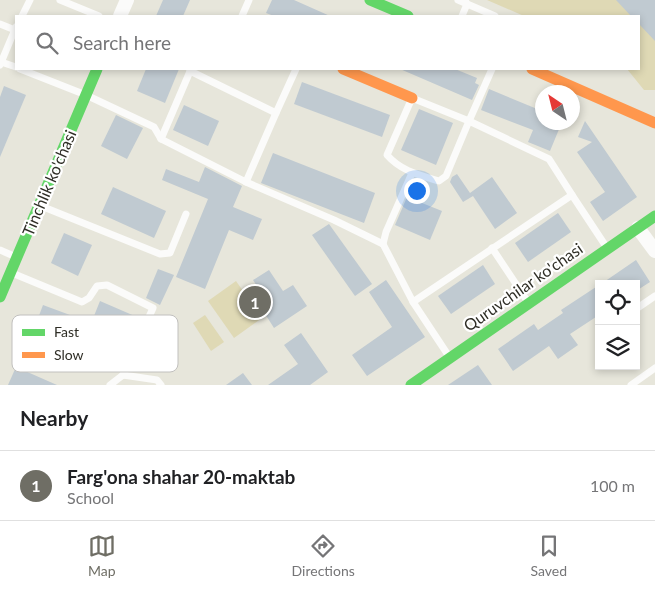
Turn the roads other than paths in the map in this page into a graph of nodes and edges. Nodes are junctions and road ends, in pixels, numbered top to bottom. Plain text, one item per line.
1 (30, 0) edge
2 (60, 0) edge
3 (127, 0) edge
4 (249, 0) edge
5 (370, 0) edge
6 (458, 0) edge
7 (466, 2) edge
8 (22, 15) edge
9 (97, 15) edge
10 (120, 15) edge
11 (242, 15) edge
12 (406, 15) edge
13 (462, 15) edge
14 (494, 15) edge
15 (0, 24) edge
16 (15, 29) edge
17 (1, 63) edge
18 (15, 67) edge
19 (23, 70) edge
20 (97, 70) edge
21 (190, 70) edge
22 (296, 70) edge
23 (345, 70) edge
24 (492, 70) edge
25 (534, 70) edge
26 (86, 95) junction
27 (412, 98) junction
28 (276, 113) junction
29 (469, 121) junction
30 (655, 123) edge
31 (161, 140) junction
32 (412, 174) junction
33 (246, 182) junction
34 (572, 195) junction
35 (40, 206) junction
36 (186, 214) dead end
37 (655, 216) edge
38 (638, 228) junction
39 (383, 244) junction
40 (492, 248) junction
41 (607, 248) junction
42 (0, 250) edge
43 (655, 252) edge
44 (17, 257) junction
45 (9, 272) junction
46 (655, 296) edge
47 (0, 297) edge
48 (413, 302) junction
49 (528, 303) junction
50 (640, 306) edge
51 (150, 315) edge
52 (450, 358) junction
53 (655, 368) edge
54 (124, 372) edge
55 (123, 375) junction
56 (110, 385) edge
57 (161, 385) edge
58 (411, 385) edge
59 (631, 385) edge

1 - 8 lane
2 - 9 lane
3 - 10 street
4 - 11 lane
5 - 12 street
6 - 7 lane
7 - 13 lane
7 - 14 lane
15 - 16 lane
16 - 17 lane
17 - 18 lane
19 - 26 lane
20 - 26 street, Tinchlik ko'chasi
21 - 28 lane
21 - 31 lane
22 - 28 lane
23 - 27 street
24 - 29 lane
25 - 30 street
26 - 31 lane
26 - 35 street, Tinchlik ko'chasi
27 - 29 lane
27 - 32 lane
28 - 33 lane
29 - 32 lane
29 - 34 lane
31 - 33 lane
32 - 39 lane
33 - 39 lane
34 - 40 lane
34 - 41 lane
35 - 36 lane
35 - 44 street, Tinchlik ko'chasi
37 - 38 street, Quruvchilar ko'chasi
38 - 41 street, Quruvchilar ko'chasi
38 - 43 street
39 - 48 lane
40 - 48 lane
40 - 49 lane
41 - 49 street, Quruvchilar ko'chasi
42 - 44 lane
44 - 45 street, Tinchlik ko'chasi
45 - 47 street, Tinchlik ko'chasi
45 - 51 lane
46 - 50 lane
48 - 52 lane
49 - 52 street, Quruvchilar ko'chasi
52 - 58 street, Quruvchilar ko'chasi
53 - 59 lane
54 - 55 lane
55 - 56 lane
55 - 57 lane

